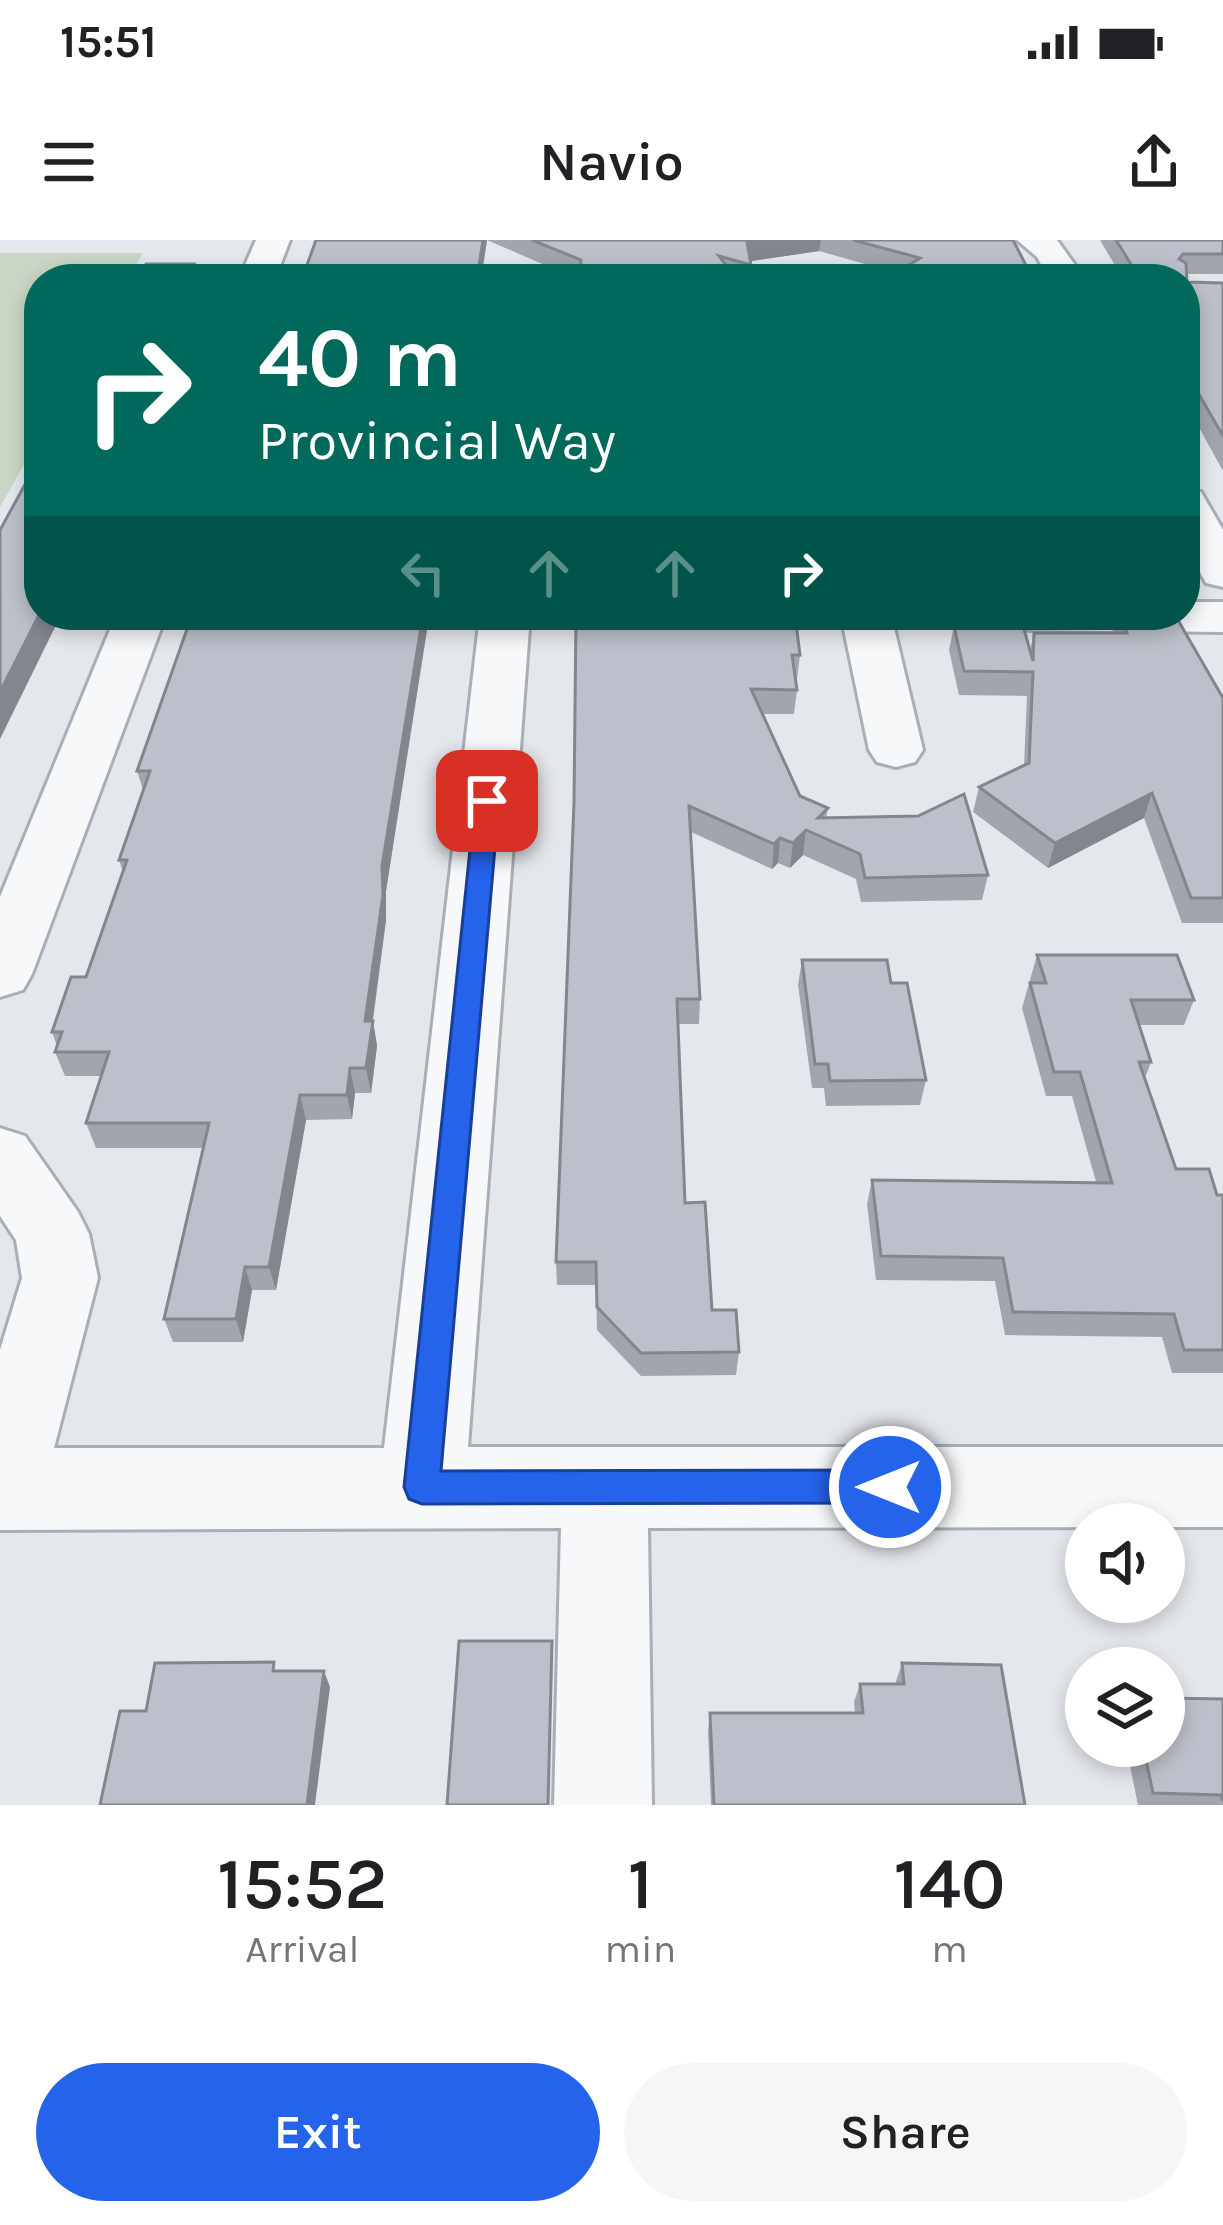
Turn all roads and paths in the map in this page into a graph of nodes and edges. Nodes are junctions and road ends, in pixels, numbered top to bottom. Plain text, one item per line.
1 (1034, 240) edge
2 (1059, 264) edge
3 (1200, 529) edge
4 (1223, 573) edge
5 (135, 630) edge
6 (504, 630) edge
7 (869, 630) edge
8 (896, 750) dead end
9 (0, 974) edge
10 (0, 1156) edge
11 (605, 1486) junction
12 (422, 1487) junction
13 (1223, 1487) edge
14 (0, 1489) edge
15 (603, 1805) edge

1 - 2 street
3 - 4 street
5 - 9 street
6 - 12 street
7 - 8 street
10 - 14 street
11 - 12 street
11 - 13 street
11 - 15 street
12 - 14 street

